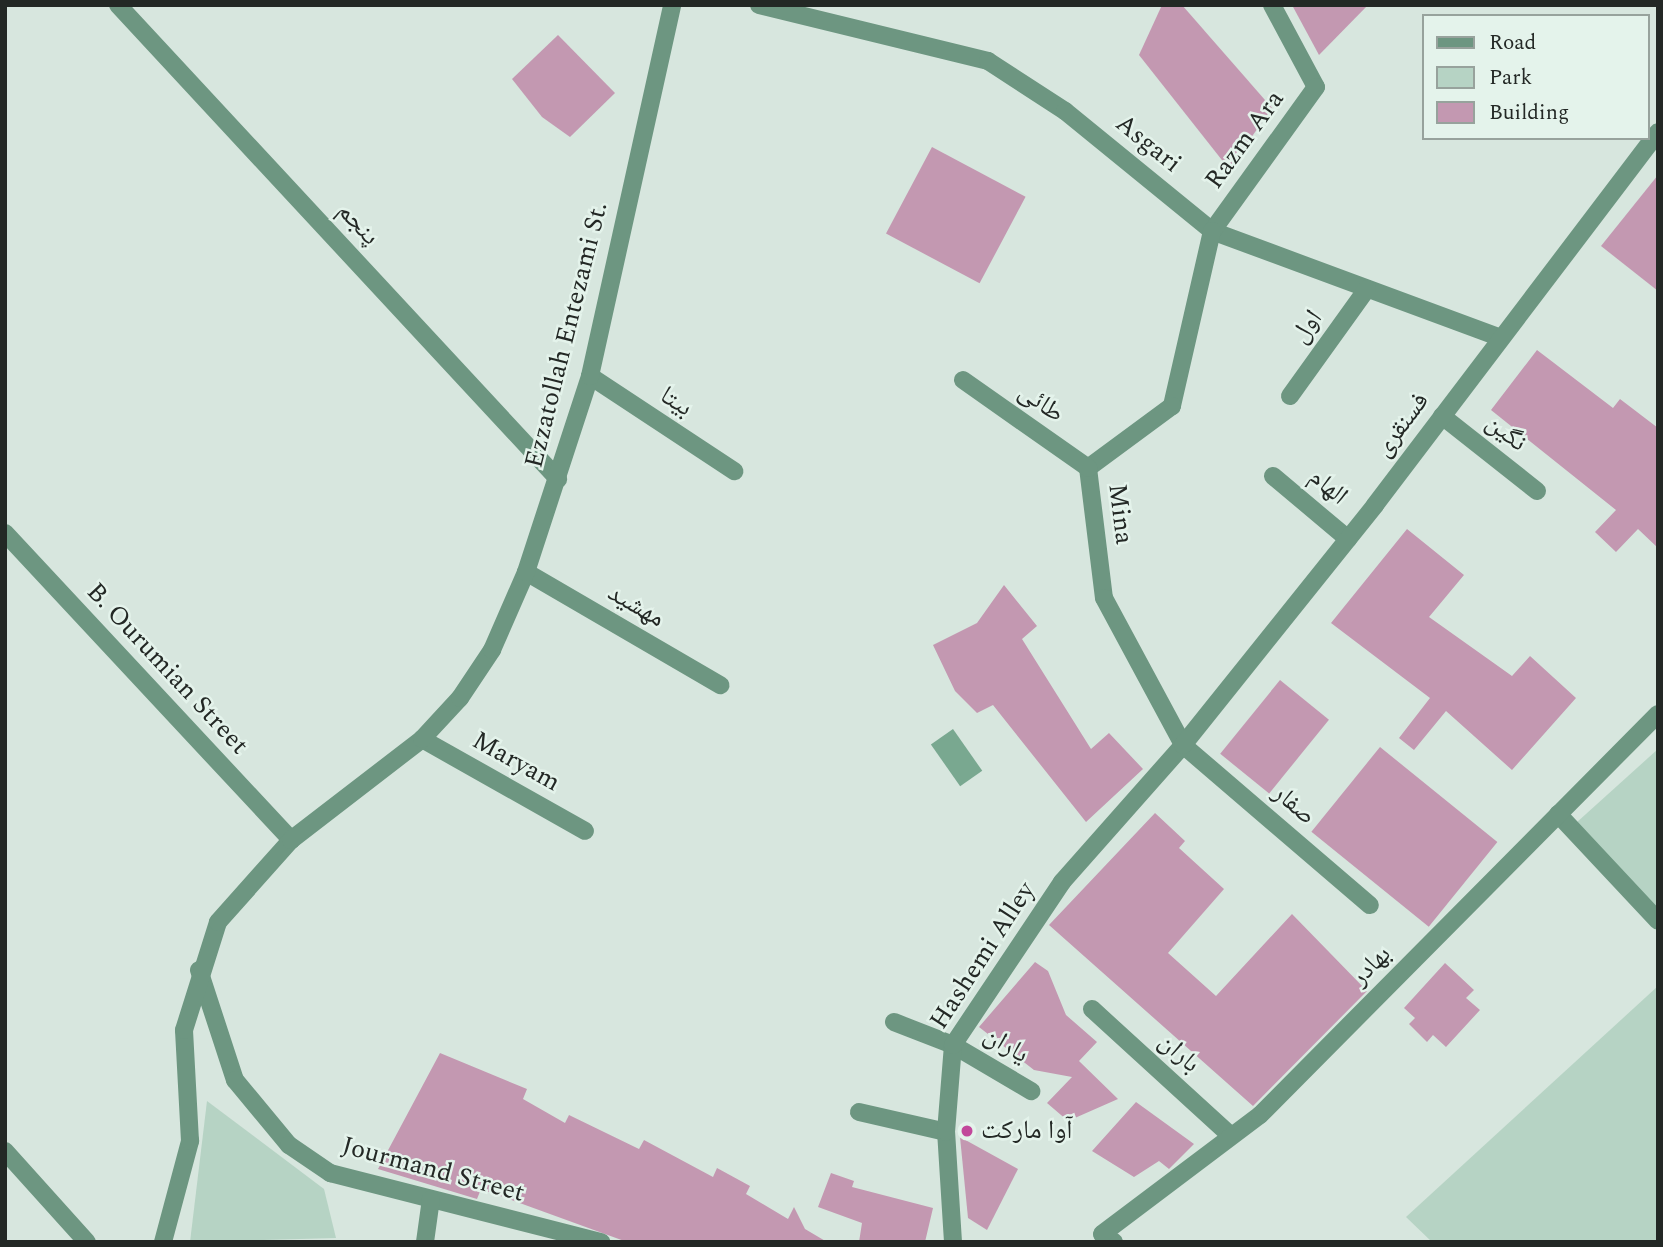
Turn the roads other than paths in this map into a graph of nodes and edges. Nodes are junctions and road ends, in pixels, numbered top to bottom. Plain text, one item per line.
1 (118, 5) edge
2 (672, 5) edge
3 (759, 5) edge
4 (1272, 5) edge
5 (1658, 132) edge
6 (1212, 231) junction
7 (1367, 289) junction
8 (1501, 338) junction
9 (590, 376) junction
10 (963, 380) dead end
11 (1290, 396) dead end
12 (1442, 416) junction
13 (1088, 468) junction
14 (734, 471) dead end
15 (1273, 476) dead end
16 (558, 479) junction
17 (1537, 491) dead end
18 (5, 533) edge
19 (1348, 539) junction
20 (526, 572) junction
21 (720, 685) dead end
22 (1658, 714) edge
23 (422, 739) junction
24 (1184, 746) junction
25 (1558, 814) junction
26 (584, 831) dead end
27 (291, 840) junction
28 (1370, 905) dead end
29 (1658, 921) edge
30 (199, 970) junction
31 (1092, 1009) dead end
32 (894, 1022) dead end
33 (954, 1045) junction
34 (1031, 1091) dead end
35 (859, 1112) dead end
36 (946, 1132) junction
37 (1231, 1136) junction
38 (5, 1151) edge
39 (431, 1199) junction
40 (1108, 1238) edge
41 (87, 1242) edge
42 (163, 1242) edge
43 (425, 1242) edge
44 (601, 1242) edge
45 (953, 1242) edge

1 - 16 street, پنجم
2 - 9 street, Ezzatollah Entezami St.
3 - 6 street, Asgari
4 - 6 street, Razm Ara
5 - 8 street, فسنقری
6 - 7 street, Asgari
6 - 13 street, Mina
7 - 8 street, Asgari
7 - 11 street, اول
8 - 12 street, فسنقری
9 - 14 street, بیتا
9 - 16 street, Ezzatollah Entezami St.
10 - 13 street, طائی
12 - 17 street, نگین
12 - 19 street, فسنقری
13 - 24 street, Mina
15 - 19 street, الهام
16 - 20 street, Ezzatollah Entezami St.
18 - 27 street, B. Ourumian Street
19 - 24 street, فسنقری
20 - 21 street, مهشید
20 - 23 street, Ezzatollah Entezami St.
22 - 25 street, بهادر
23 - 26 street, Maryam
23 - 27 street, Ezzatollah Entezami St.
24 - 28 street, صفار
24 - 33 street, Hashemi Alley
25 - 29 street
25 - 37 street, بهادر
27 - 30 street, Ezzatollah Entezami St.
30 - 39 street, Jourmand Street
30 - 42 street, Ezzatollah Entezami St.
31 - 37 street, باران
32 - 33 street, یاران
33 - 34 street, یاران
33 - 36 street, Hashemi Alley
35 - 36 street
36 - 45 street, Hashemi Alley
37 - 40 street, بهادر
38 - 41 street
39 - 43 street
39 - 44 street, Jourmand Street

